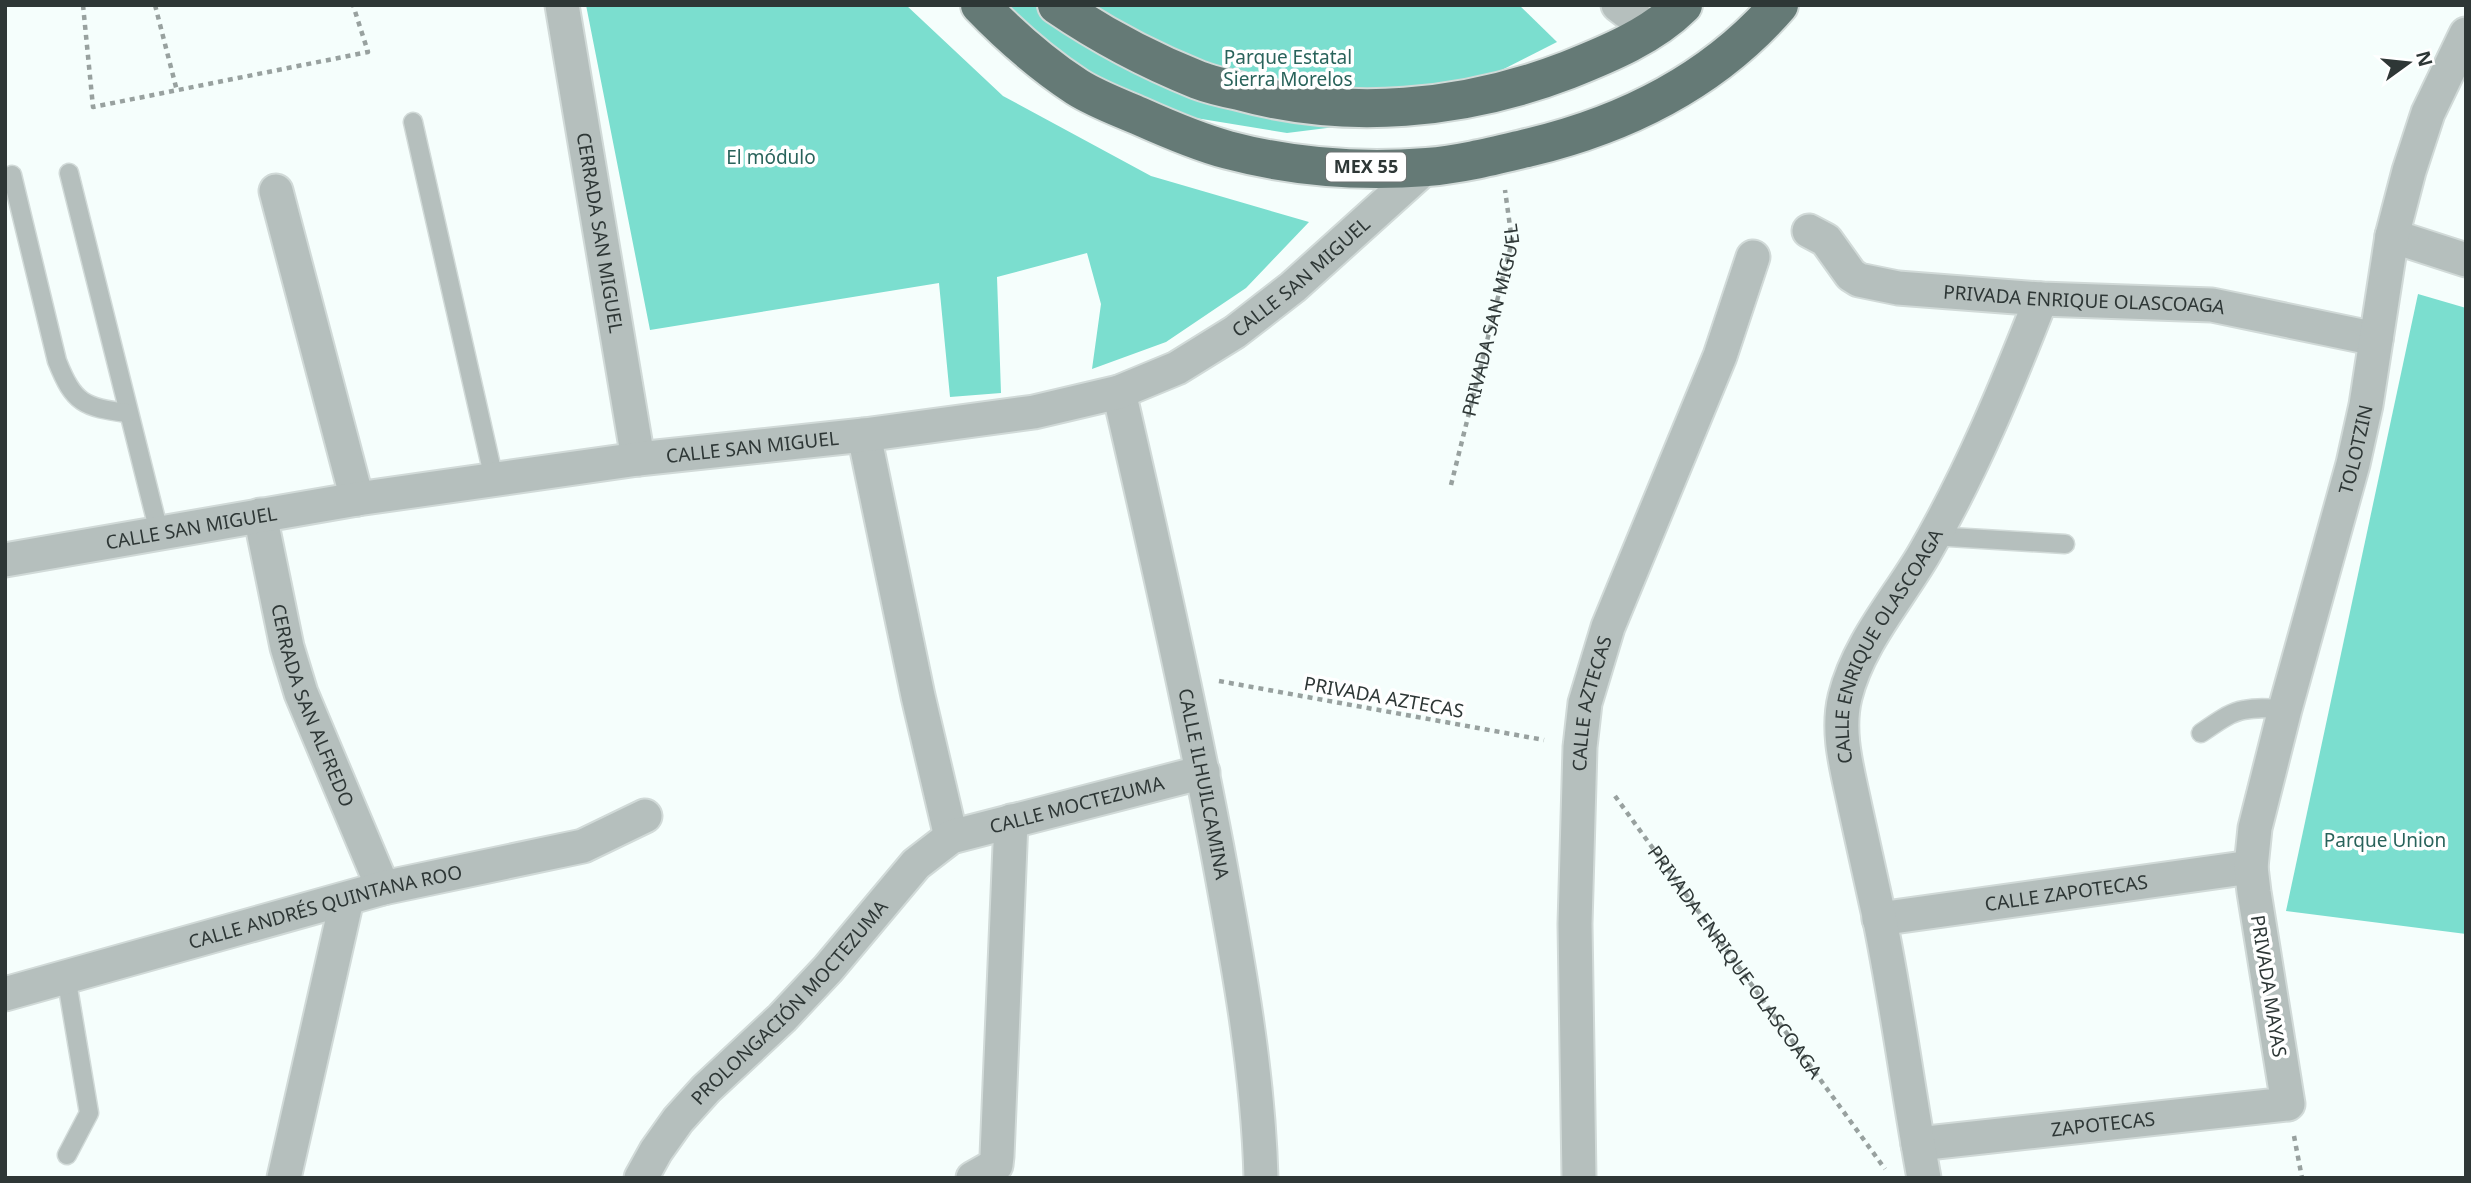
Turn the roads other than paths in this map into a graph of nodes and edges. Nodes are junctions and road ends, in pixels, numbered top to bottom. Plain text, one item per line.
1 (562, 5) edge
2 (980, 5) edge
3 (1057, 5) edge
4 (1618, 5) edge
5 (1684, 5) edge
6 (1779, 5) edge
7 (1651, 30) junction
8 (2466, 34) edge
9 (413, 122) dead end
10 (1426, 167) junction
11 (69, 173) dead end
12 (12, 175) dead end
13 (276, 191) dead end
14 (1809, 231) dead end
15 (2392, 236) junction
16 (1754, 257) dead end
17 (2466, 260) edge
18 (2041, 299) junction
19 (2376, 339) junction
20 (1119, 392) junction
21 (127, 412) junction
22 (864, 435) junction
23 (638, 459) junction
24 (494, 479) junction
25 (357, 499) junction
26 (260, 515) junction
27 (159, 533) junction
28 (1933, 536) junction
29 (2065, 544) dead end
30 (5, 560) edge
31 (2284, 709) junction
32 (2201, 733) dead end
33 (1203, 772) junction
34 (645, 817) dead end
35 (1011, 821) junction
36 (951, 837) junction
37 (2251, 867) junction
38 (383, 888) junction
39 (347, 899) junction
40 (1880, 919) junction
41 (66, 976) junction
42 (5, 994) edge
43 (2288, 1104) joint
44 (1918, 1144) junction
45 (67, 1155) dead end
46 (285, 1178) edge
47 (641, 1178) edge
48 (973, 1178) edge
49 (1261, 1178) edge
50 (1579, 1178) edge
51 (1924, 1178) edge

1 - 23 street, CERRADA SAN MIGUEL
2 - 10 highway, MEX 55
3 - 7 highway
4 - 7 street
5 - 7 highway
6 - 10 highway, MEX 55
8 - 15 street, TOLOTZIN
9 - 24 lane
10 - 20 street, CALLE SAN MIGUEL
11 - 21 lane
12 - 21 lane
13 - 25 street
14 - 18 street, PRIVADA ENRIQUE OLASCOAGA
15 - 17 street
15 - 19 street, TOLOTZIN
16 - 50 street, CALLE AZTECAS
18 - 19 street, PRIVADA ENRIQUE OLASCOAGA
18 - 28 street, CALLE ENRIQUE OLASCOAGA
19 - 31 street, TOLOTZIN
20 - 22 street, CALLE SAN MIGUEL
20 - 33 street, CALLE ILHUILCAMINA
21 - 27 lane
22 - 23 street, CALLE SAN MIGUEL
22 - 36 street
23 - 24 street, CALLE SAN MIGUEL
24 - 25 street, CALLE SAN MIGUEL
25 - 26 street, CALLE SAN MIGUEL
26 - 27 street, CALLE SAN MIGUEL
26 - 38 street, CERRADA SAN ALFREDO
27 - 30 street, CALLE SAN MIGUEL
28 - 29 lane
28 - 40 street, CALLE ENRIQUE OLASCOAGA
31 - 32 lane
31 - 37 street, TOLOTZIN
33 - 35 street, CALLE MOCTEZUMA
33 - 49 street, CALLE ILHUILCAMINA
34 - 38 street, CALLE ANDRÉS QUINTANA ROO
35 - 36 street, CALLE MOCTEZUMA
35 - 48 street
36 - 47 street, PROLONGACIÓN MOCTEZUMA
37 - 40 street, CALLE ZAPOTECAS
37 - 43 street, PRIVADA MAYAS
38 - 39 street, CALLE ANDRÉS QUINTANA ROO
39 - 41 street, CALLE ANDRÉS QUINTANA ROO
39 - 46 street
40 - 44 street, CALLE ENRIQUE OLASCOAGA
41 - 42 street, CALLE ANDRÉS QUINTANA ROO
41 - 45 lane
43 - 44 street, ZAPOTECAS
44 - 51 street, CALLE ENRIQUE OLASCOAGA

